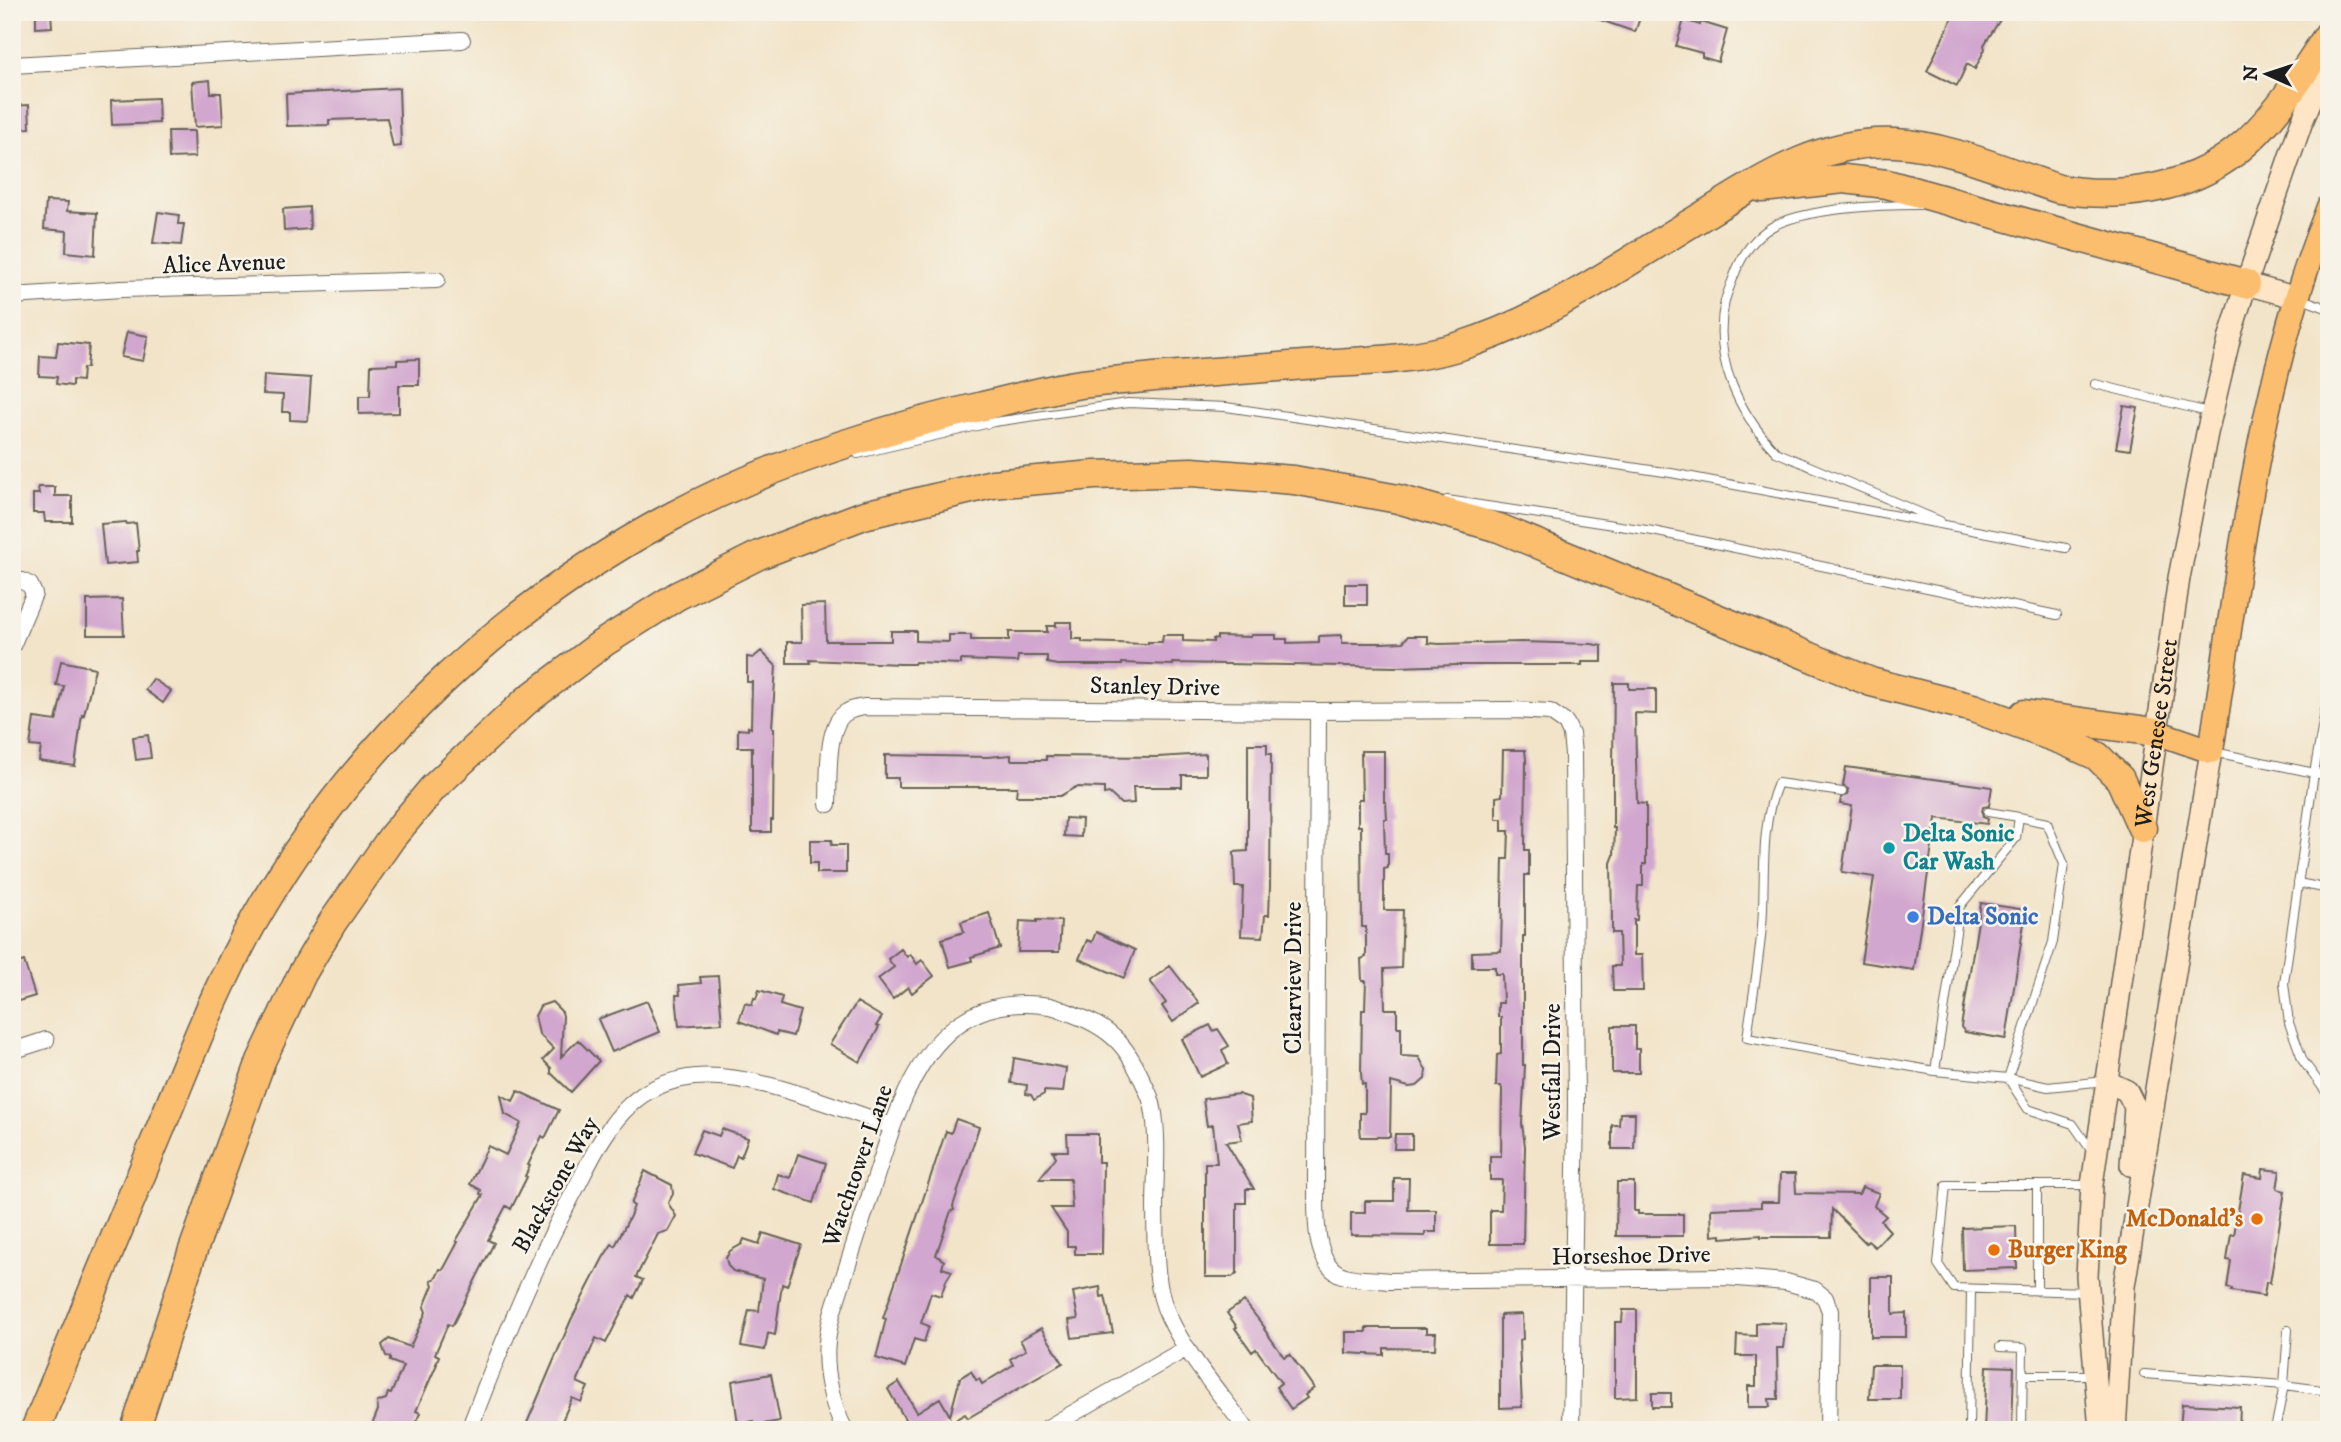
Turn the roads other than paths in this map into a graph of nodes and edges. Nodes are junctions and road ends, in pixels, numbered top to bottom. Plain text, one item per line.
1 (2329, 34) edge
2 (462, 40) dead end
3 (2329, 58) edge
4 (12, 65) edge
5 (1742, 192) junction
6 (1964, 205) junction
7 (2329, 207) edge
8 (437, 280) dead end
9 (2246, 284) junction
10 (12, 296) edge
11 (2298, 298) junction
12 (2329, 309) edge
13 (2095, 384) dead end
14 (2212, 413) junction
15 (849, 456) dead end
16 (822, 462) dead end
17 (756, 478) junction
18 (1297, 480) junction
19 (1957, 528) junction
20 (2066, 548) dead end
21 (12, 580) edge
22 (2057, 615) dead end
23 (12, 646) edge
24 (2329, 690) edge
25 (1973, 708) junction
26 (1318, 711) junction
27 (1560, 718) joint
28 (2156, 732) junction
29 (2211, 751) junction
30 (2314, 773) junction
31 (2329, 776) edge
32 (1842, 792) dead end
33 (828, 804) dead end
34 (1989, 812) dead end
35 (2019, 817) junction
36 (2141, 828) junction
37 (2298, 883) junction
38 (2329, 889) edge
39 (46, 1040) dead end
40 (12, 1051) edge
41 (1935, 1071) junction
42 (2008, 1078) junction
43 (2106, 1081) junction
44 (2329, 1096) edge
45 (892, 1126) junction
46 (2095, 1158) junction
47 (2037, 1185) junction
48 (2092, 1185) junction
49 (1318, 1245) joint
50 (2131, 1247) junction
51 (1574, 1279) junction
52 (1971, 1289) junction
53 (2037, 1291) junction
54 (2089, 1292) junction
55 (2288, 1330) dead end
56 (2000, 1347) dead end
57 (1187, 1348) junction
58 (2144, 1374) dead end
59 (2023, 1375) junction
60 (2096, 1375) junction
61 (2284, 1385) junction
62 (2329, 1391) edge
63 (35, 1430) edge
64 (135, 1430) edge
65 (469, 1430) edge
66 (845, 1430) edge
67 (1044, 1430) edge
68 (1247, 1430) edge
69 (1571, 1430) edge
70 (1828, 1430) edge
71 (1969, 1430) edge
72 (2022, 1430) edge
73 (2100, 1430) edge
74 (2115, 1430) edge
75 (2275, 1430) edge

1 - 5 highway
2 - 4 street
3 - 9 main road, West Genesee Street
5 - 6 highway
5 - 17 highway
6 - 9 highway
6 - 19 lane
7 - 11 main road
8 - 10 street, Alice Avenue
9 - 11 main road
9 - 14 main road, West Genesee Street
11 - 12 lane
11 - 29 main road
13 - 14 lane
14 - 28 main road, West Genesee Street
15 - 19 lane
16 - 17 lane
17 - 63 highway
18 - 22 lane
18 - 25 highway
18 - 64 highway
19 - 20 lane
21 - 23 street
24 - 30 lane
25 - 28 highway
25 - 36 highway
26 - 27 street, Stanley Drive
26 - 33 street, Stanley Drive
26 - 49 street, Clearview Drive
27 - 51 street, Westfall Drive
28 - 29 main road
28 - 36 main road, West Genesee Street
29 - 30 lane
29 - 50 main road
30 - 31 lane
30 - 37 lane
32 - 41 lane
34 - 35 lane
35 - 41 lane
35 - 42 lane
36 - 43 main road, West Genesee Street
37 - 38 lane
37 - 44 lane
39 - 40 street
41 - 42 lane
42 - 43 lane
42 - 46 lane
43 - 46 main road, West Genesee Street
43 - 50 main road
45 - 57 street, Watchtower Lane
45 - 65 street, Blackstone Way
45 - 66 street, Watchtower Lane
46 - 48 main road, West Genesee Street
47 - 48 lane
47 - 52 lane
47 - 53 lane
48 - 54 main road, West Genesee Street
49 - 51 street, Horseshoe Drive
50 - 74 main road
51 - 69 street, Westfall Drive
51 - 70 street, Horseshoe Drive
52 - 53 lane
52 - 71 lane
53 - 54 lane
54 - 60 main road, West Genesee Street
55 - 61 lane
56 - 59 lane
57 - 67 street
57 - 68 street, Watchtower Lane
58 - 61 lane
59 - 60 lane
59 - 72 lane
60 - 73 main road, West Genesee Street
61 - 62 lane
61 - 75 lane

